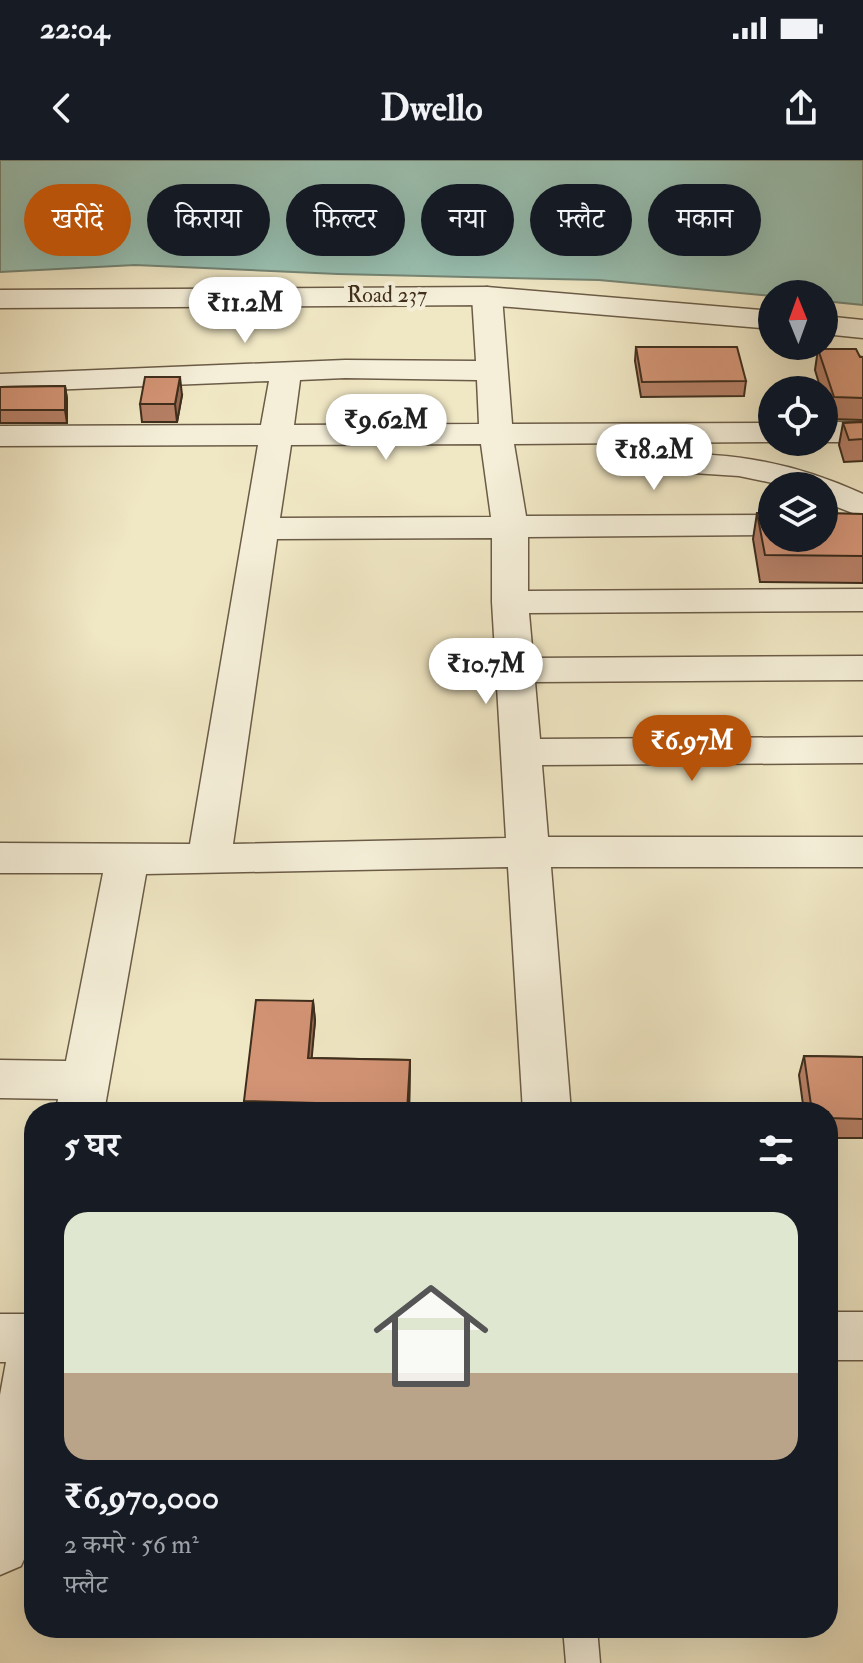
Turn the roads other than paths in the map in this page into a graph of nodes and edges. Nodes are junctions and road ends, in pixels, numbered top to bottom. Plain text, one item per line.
1 (487, 296) junction
2 (0, 299) edge
3 (758, 319) edge
4 (838, 326) edge
5 (863, 329) edge
6 (286, 371) junction
7 (492, 371) junction
8 (0, 383) edge
9 (838, 432) edge
10 (863, 432) edge
11 (278, 433) junction
12 (758, 434) edge
13 (0, 436) edge
14 (498, 450) junction
15 (775, 472) edge
16 (838, 495) edge
17 (863, 507) edge
18 (863, 524) edge
19 (758, 525) edge
20 (838, 525) edge
21 (510, 528) junction
22 (259, 529) junction
23 (863, 600) edge
24 (510, 602) junction
25 (863, 668) edge
26 (515, 670) junction
27 (863, 750) edge
28 (521, 752) junction
29 (529, 852) junction
30 (863, 852) edge
31 (0, 858) edge
32 (127, 858) junction
33 (209, 859) junction
34 (0, 1079) edge
35 (82, 1096) edge
36 (546, 1102) edge
37 (838, 1336) edge
38 (863, 1336) edge
39 (0, 1338) edge
40 (24, 1338) edge
41 (24, 1415) edge
42 (0, 1546) edge
43 (581, 1638) edge
44 (583, 1663) edge

1 - 2 street, Road 237
1 - 3 street, Road 237
1 - 7 street
4 - 5 street
6 - 7 street
6 - 8 street
6 - 11 street
7 - 14 street
9 - 10 street
11 - 13 street
11 - 14 street
11 - 22 street
12 - 14 street
14 - 15 street
14 - 21 street
16 - 17 street
18 - 20 street
19 - 21 street
21 - 22 street
21 - 24 street
22 - 33 street
23 - 24 street
24 - 26 street
25 - 26 street
26 - 28 street
27 - 28 street
28 - 29 street
29 - 30 street
29 - 33 street
29 - 36 street
31 - 32 street
32 - 33 street
32 - 35 street
34 - 35 street
37 - 38 street
39 - 40 street
41 - 42 street
43 - 44 lane

